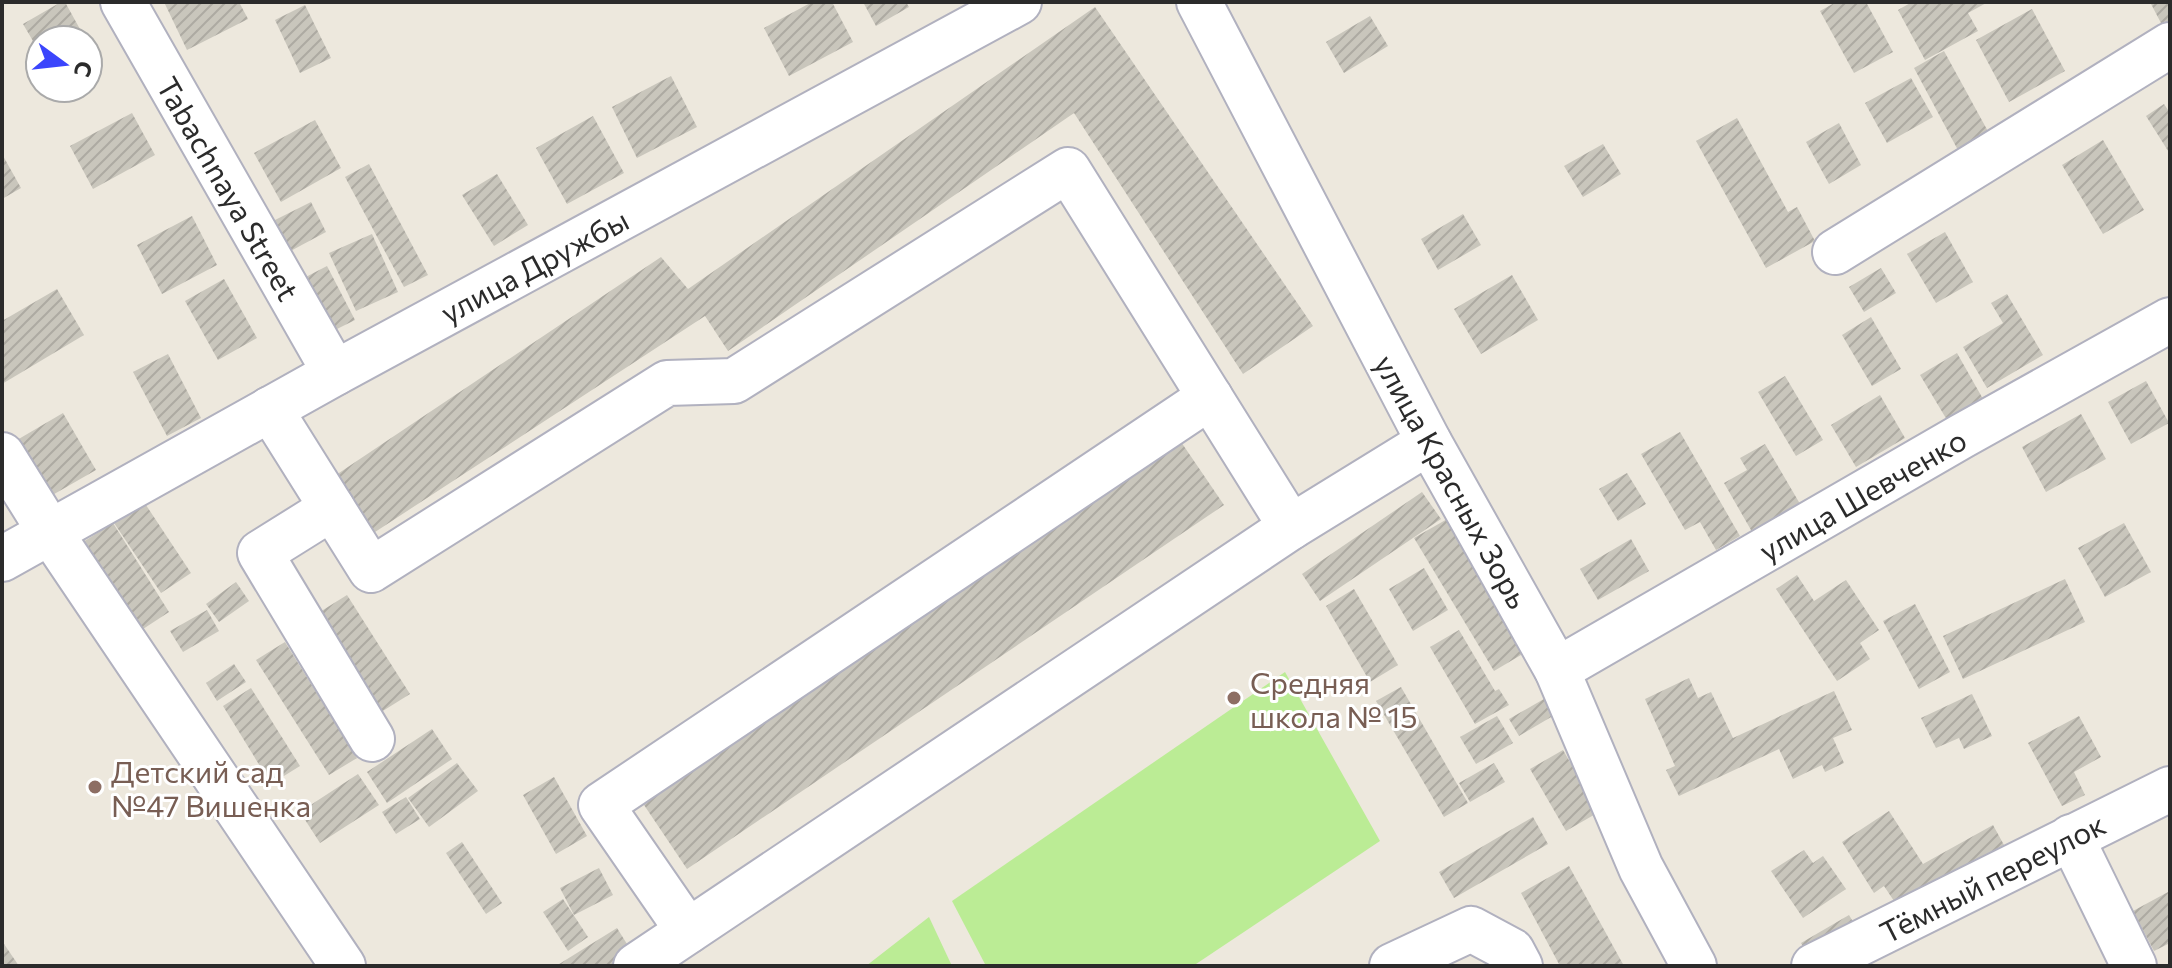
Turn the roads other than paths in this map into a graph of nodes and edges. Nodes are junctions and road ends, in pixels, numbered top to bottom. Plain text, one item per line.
1 (123, 2) edge
2 (1019, 2) edge
3 (1199, 2) edge
4 (2170, 45) edge
5 (1835, 252) dead end
6 (2170, 320) edge
7 (335, 373) junction
8 (1210, 397) junction
9 (270, 409) junction
10 (1429, 442) junction
11 (2, 455) edge
12 (332, 508) junction
13 (1291, 527) junction
14 (50, 532) junction
15 (2, 559) edge
16 (1557, 670) junction
17 (372, 739) dead end
18 (2170, 789) edge
19 (2071, 837) junction
20 (688, 931) junction
21 (343, 966) edge
22 (636, 966) edge
23 (1392, 966) edge
24 (1520, 966) edge
25 (1694, 966) edge
26 (1814, 966) edge
27 (2134, 966) edge

1 - 7 street, Tabachnaya Street
2 - 7 street, улица Дружбы
3 - 10 street, улица Красных Зорь
4 - 5 street
6 - 16 street, улица Шевченко
7 - 9 street, улица Дружбы
8 - 12 street
8 - 13 street
8 - 20 street
9 - 12 street
9 - 14 street, улица Дружбы
10 - 13 street
10 - 16 street, улица Красных Зорь
11 - 14 street
12 - 17 street
13 - 20 street
14 - 15 street, улица Дружбы
14 - 21 street
16 - 25 street, улица Красных Зорь
18 - 19 street, Тёмный переулок
19 - 26 street, Тёмный переулок
19 - 27 street
20 - 22 street
23 - 24 street

